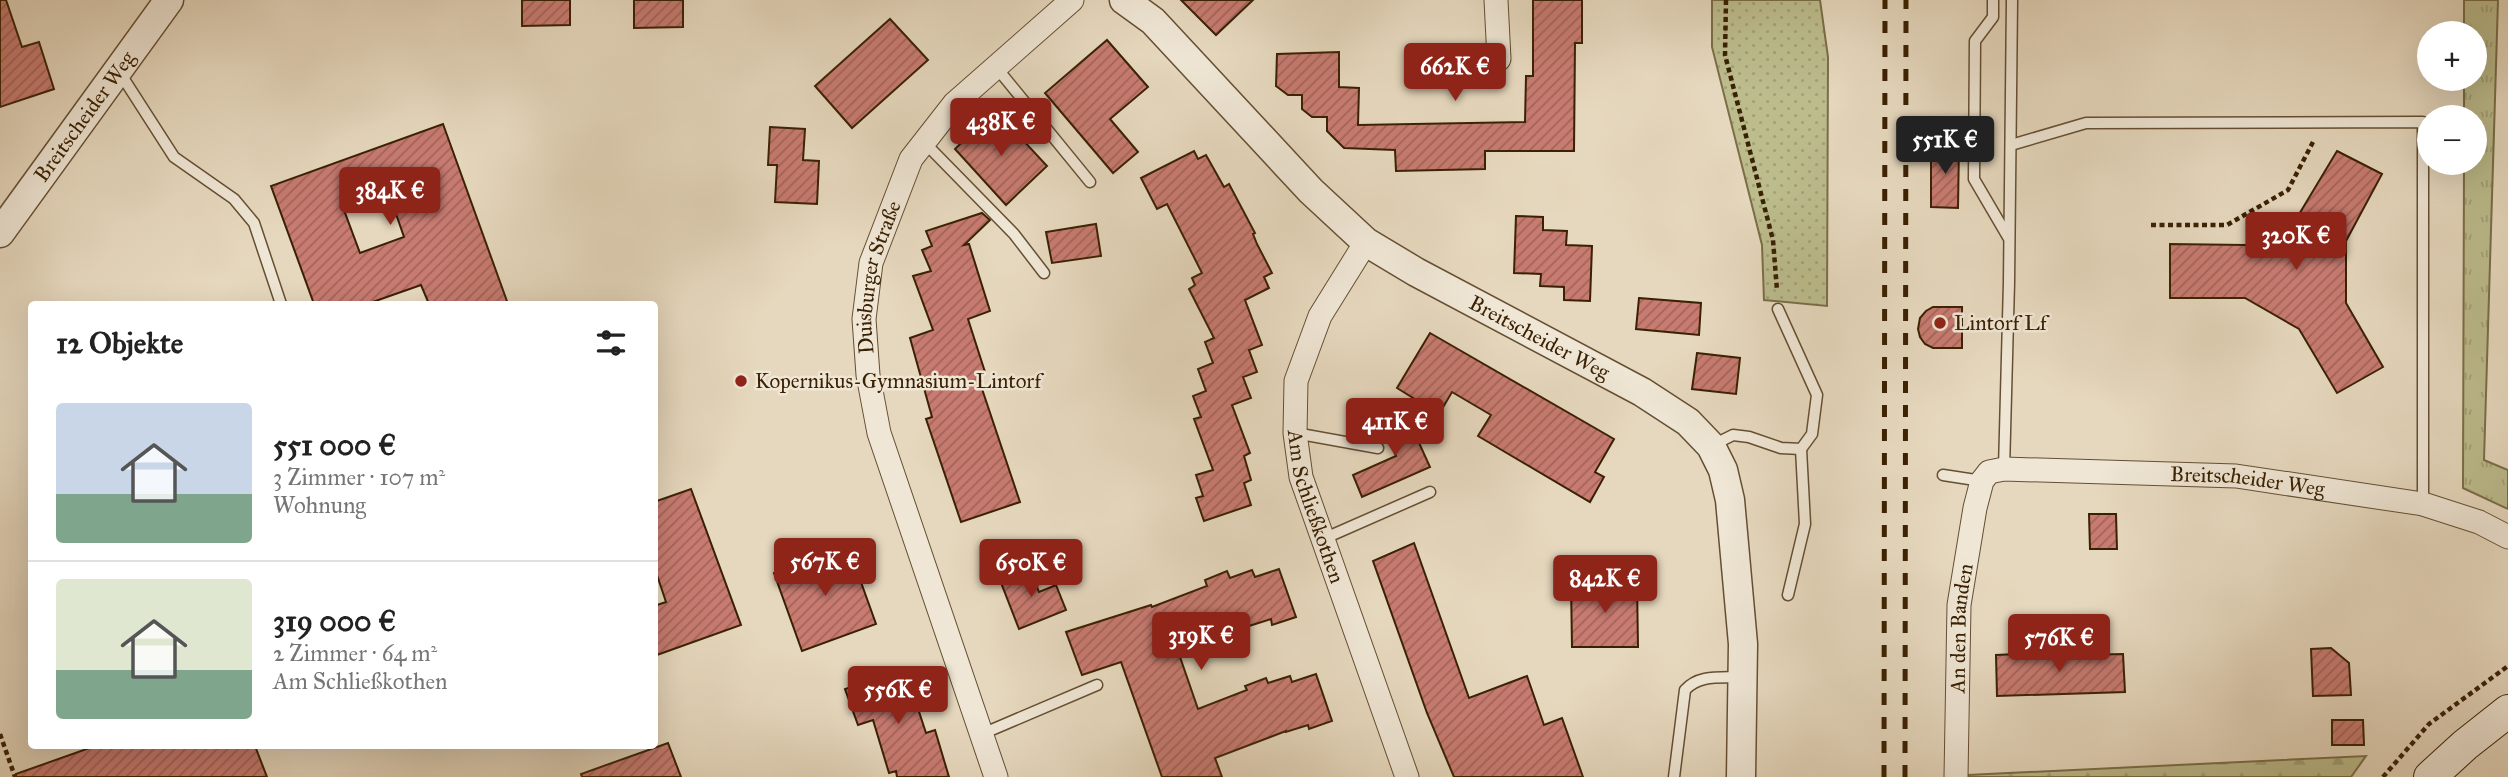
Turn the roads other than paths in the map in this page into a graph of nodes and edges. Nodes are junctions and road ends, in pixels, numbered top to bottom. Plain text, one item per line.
1 (169, 0) edge
2 (1072, 0) edge
3 (1124, 0) edge
4 (1496, 0) edge
5 (1993, 0) edge
6 (2011, 0) edge
7 (1499, 59) dead end
8 (996, 67) junction
9 (118, 71) junction
10 (924, 142) junction
11 (2011, 145) junction
12 (1090, 182) dead end
13 (3, 222) edge
14 (2009, 239) junction
15 (1366, 242) junction
16 (1044, 273) dead end
17 (280, 301) edge
18 (1778, 309) road end
19 (1295, 433) junction
20 (1711, 446) junction
21 (1378, 448) dead end
22 (1801, 449) junction
23 (2004, 469) junction
24 (1943, 475) dead end
25 (1982, 481) junction
26 (1430, 492) dead end
27 (2423, 504) junction
28 (2508, 537) edge
29 (1323, 539) junction
30 (1788, 596) dead end
31 (1742, 677) junction
32 (1097, 685) dead end
33 (2506, 714) edge
34 (982, 734) junction
35 (996, 777) edge
36 (1406, 777) edge
37 (1674, 777) edge
38 (1741, 777) edge
39 (1956, 777) edge
40 (2430, 777) edge

1 - 9 street, Breitscheider Weg
2 - 8 street, Duisburger Straße
3 - 15 street, Breitscheider Weg
4 - 7 street
5 - 14 lane
6 - 11 lane
8 - 10 street, Duisburger Straße
8 - 12 lane
9 - 13 street, Breitscheider Weg
9 - 17 lane
10 - 16 lane
10 - 34 street, Duisburger Straße
11 - 14 lane
11 - 27 lane
14 - 23 lane
15 - 19 street, Am Schließkothen
15 - 20 street, Breitscheider Weg
18 - 22 lane
19 - 21 lane
19 - 29 street, Am Schließkothen
20 - 22 lane
20 - 31 street, Breitscheider Weg
22 - 30 lane
23 - 25 street
23 - 27 street, Breitscheider Weg
24 - 25 lane
25 - 39 street, An den Banden
26 - 29 lane
27 - 28 street, Breitscheider Weg
29 - 36 street, Am Schließkothen
31 - 37 lane
31 - 38 street, Breitscheider Weg
32 - 34 lane
33 - 40 main road
34 - 35 street, Duisburger Straße

